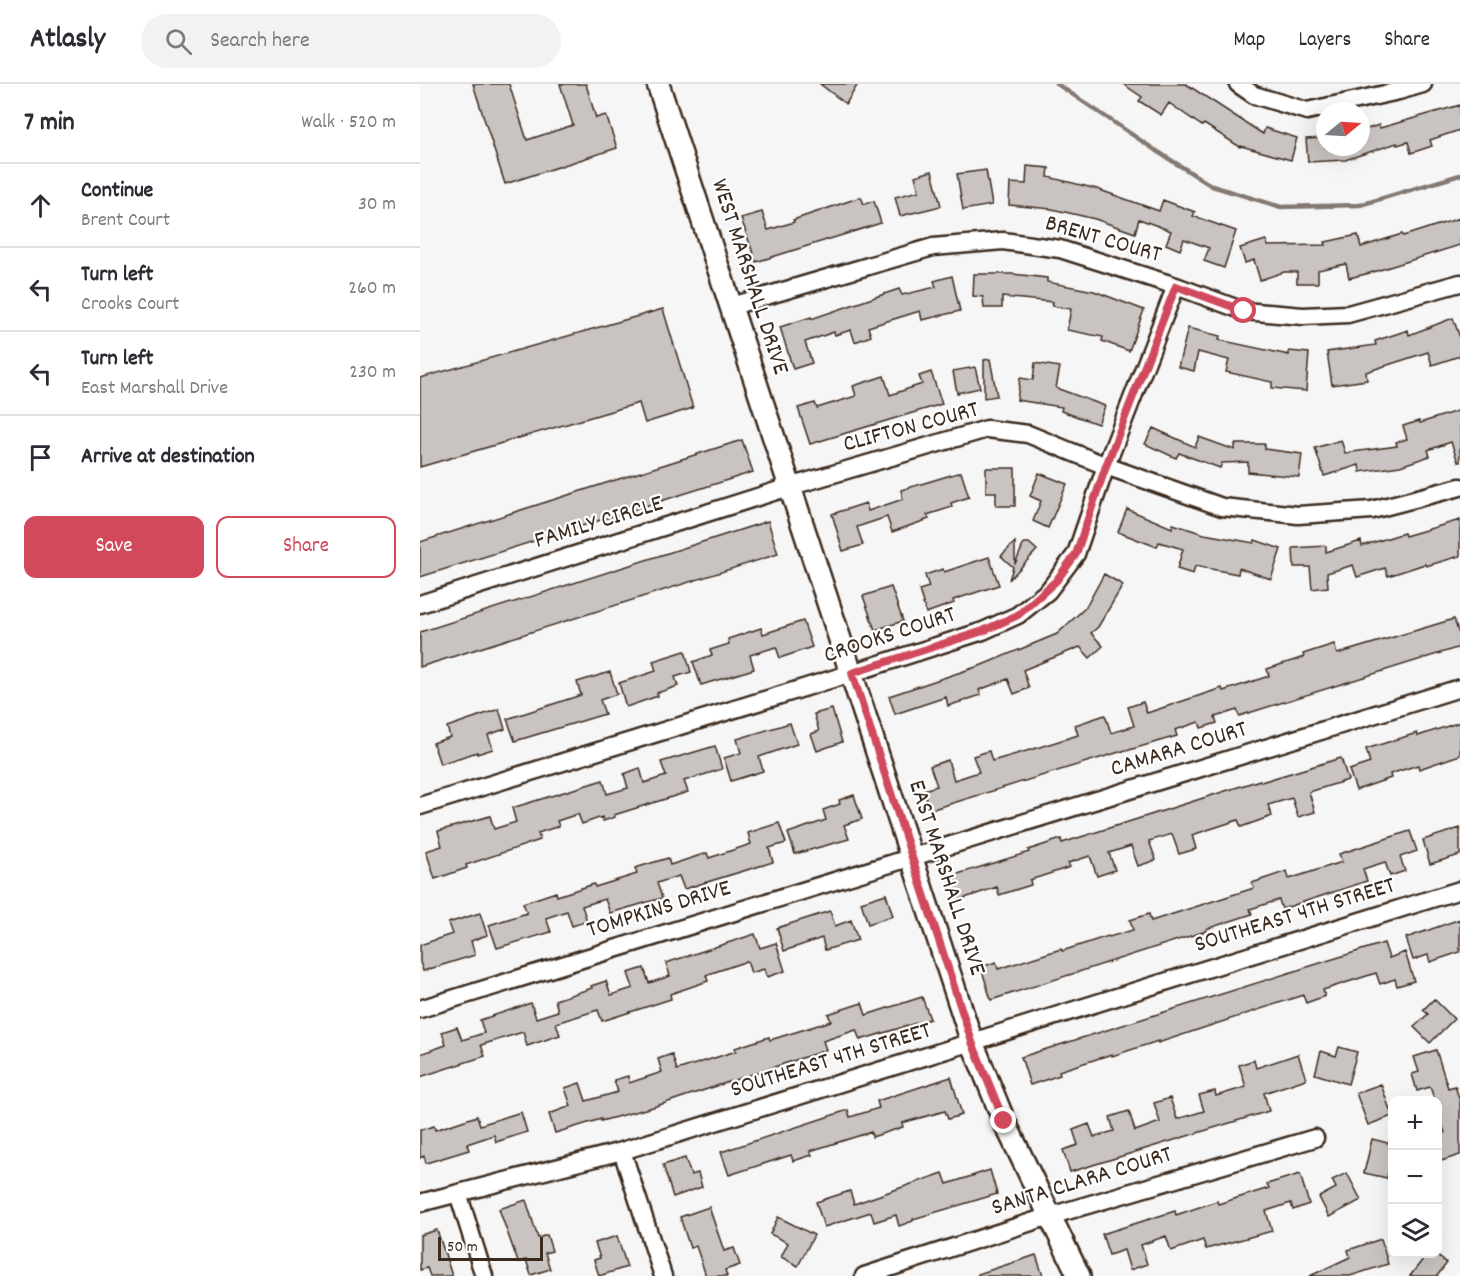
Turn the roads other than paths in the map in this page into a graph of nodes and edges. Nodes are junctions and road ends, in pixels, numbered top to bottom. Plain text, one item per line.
1 (658, 84) edge
2 (1238, 84) edge
3 (1423, 84) edge
4 (1460, 284) edge
5 (1176, 286) junction
6 (732, 306) junction
7 (1106, 466) junction
8 (792, 486) junction
9 (1460, 487) edge
10 (420, 604) edge
11 (852, 673) junction
12 (1460, 688) edge
13 (420, 806) edge
14 (912, 857) junction
15 (1460, 890) edge
16 (420, 1010) edge
17 (972, 1042) junction
18 (1315, 1138) dead end
19 (622, 1151) junction
20 (458, 1193) junction
21 (420, 1203) edge
22 (1050, 1216) junction
23 (484, 1276) edge
24 (663, 1276) edge
25 (864, 1276) edge
26 (1078, 1276) edge

1 - 6 main road, WEST MARSHALL DRIVE
2 - 3 street
4 - 5 street, BRENT COURT
5 - 6 street, BRENT COURT
5 - 7 street, CROOKS COURT
6 - 8 main road, WEST MARSHALL DRIVE
7 - 8 street, CLIFTON COURT
7 - 9 street, CLIFTON COURT
7 - 11 street, CROOKS COURT
8 - 10 street, FAMILY CIRCLE
8 - 11 main road, EAST MARSHALL DRIVE
11 - 13 street, CROOKS COURT
11 - 14 main road, EAST MARSHALL DRIVE
12 - 14 street, CAMARA COURT
14 - 16 street, TOMPKINS DRIVE
14 - 17 main road, EAST MARSHALL DRIVE
15 - 17 street, SOUTHEAST 4TH STREET
17 - 19 street, SOUTHEAST 4TH STREET
17 - 22 main road, EAST MARSHALL DRIVE
18 - 22 street, SANTA CLARA COURT
19 - 20 street, SOUTHEAST 4TH STREET
19 - 24 street
20 - 21 street, SOUTHEAST 4TH STREET
20 - 23 street
22 - 25 street, SANTA CLARA COURT
22 - 26 main road, EAST MARSHALL DRIVE

